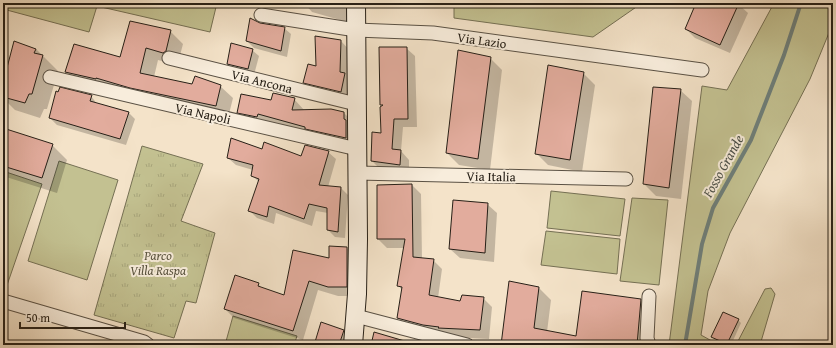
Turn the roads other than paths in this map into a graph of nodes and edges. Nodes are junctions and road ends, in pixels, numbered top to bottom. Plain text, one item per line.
1 (356, 3) edge
2 (261, 15) dead end
3 (356, 30) junction
4 (168, 58) dead end
5 (702, 70) dead end
6 (50, 77) dead end
7 (356, 104) junction
8 (357, 149) junction
9 (357, 173) junction
10 (626, 179) dead end
11 (649, 296) dead end
12 (3, 301) edge
13 (356, 316) junction
14 (148, 345) edge
15 (353, 345) edge
16 (467, 345) edge
17 (649, 345) edge

1 - 3 main road
2 - 3 street, Via Lazio
3 - 5 street, Via Lazio
3 - 7 main road
4 - 7 street, Via Ancona
6 - 8 street, Via Napoli
7 - 8 main road
8 - 9 main road
9 - 10 street, Via Italia
9 - 13 main road
11 - 17 street
12 - 14 street
13 - 15 main road
13 - 16 street

